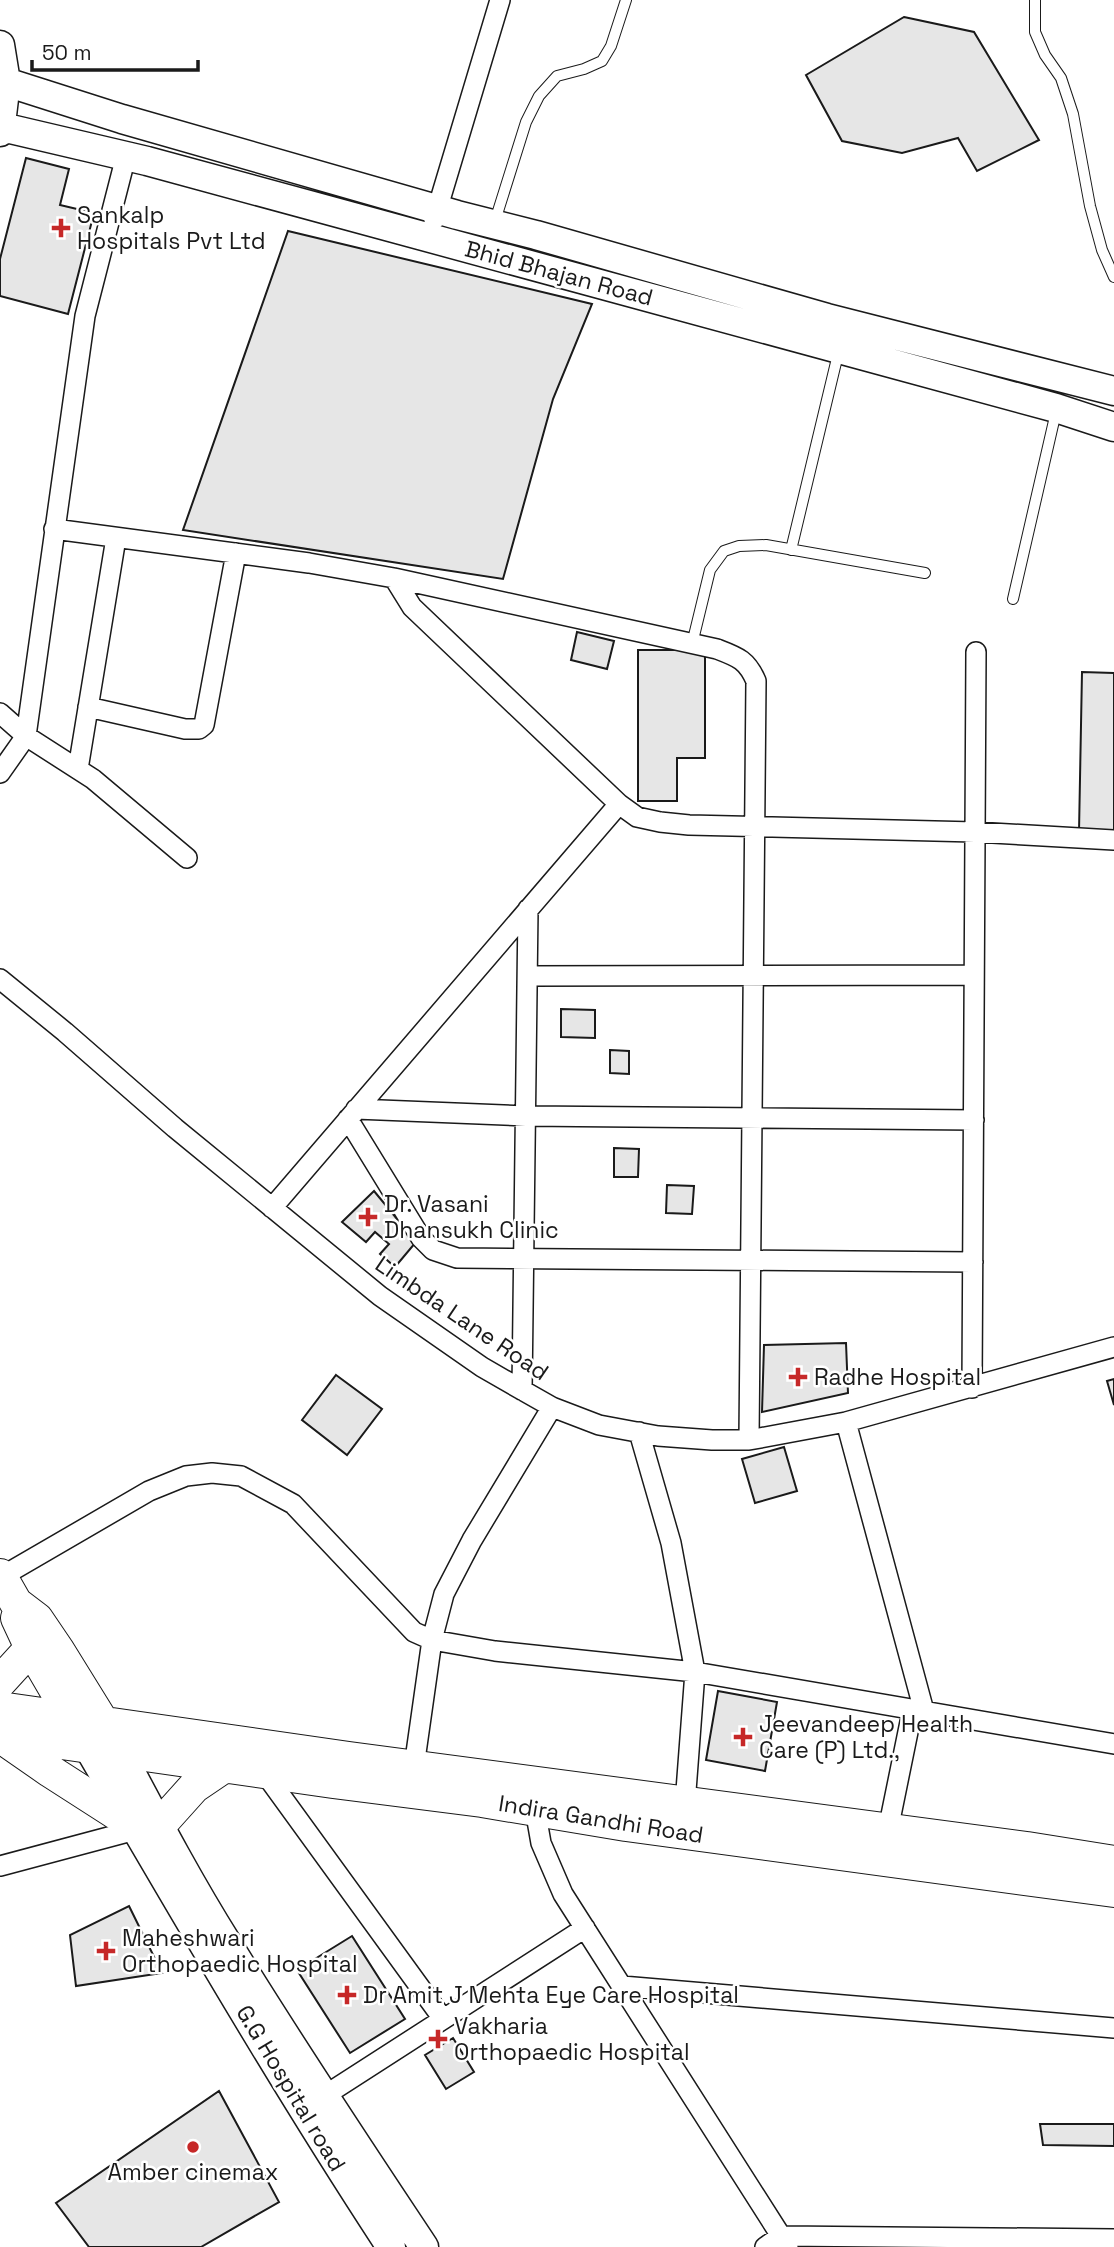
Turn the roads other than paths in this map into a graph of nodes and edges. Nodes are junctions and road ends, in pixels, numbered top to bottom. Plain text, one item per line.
1 (500, 0) edge
2 (625, 0) edge
3 (1035, 0) edge
4 (0, 45) edge
5 (6, 82) junction
6 (1, 129) edge
7 (126, 156) junction
8 (437, 209) junction
9 (494, 224) junction
10 (429, 238) junction
11 (1114, 277) edge
12 (839, 349) junction
13 (1114, 391) edge
14 (1056, 408) junction
15 (1114, 427) edge
16 (54, 529) junction
17 (116, 538) junction
18 (791, 550) junction
19 (236, 553) junction
20 (925, 573) dead end
21 (394, 578) junction
22 (1013, 599) dead end
23 (692, 644) junction
24 (976, 652) dead end
25 (88, 707) junction
26 (0, 713) edge
27 (26, 736) junction
28 (78, 769) junction
29 (0, 773) edge
30 (619, 804) junction
31 (754, 826) junction
32 (975, 832) junction
33 (1114, 840) edge
34 (187, 858) dead end
35 (528, 909) junction
36 (753, 974) junction
37 (974, 975) junction
38 (527, 976) junction
39 (0, 979) edge
40 (352, 1114) junction
41 (526, 1116) junction
42 (751, 1118) junction
43 (974, 1120) junction
44 (272, 1208) junction
45 (524, 1258) junction
46 (750, 1261) junction
47 (973, 1262) junction
48 (1114, 1347) edge
49 (972, 1388) junction
50 (522, 1390) junction
51 (552, 1407) junction
52 (846, 1422) junction
53 (639, 1432) junction
54 (749, 1440) junction
55 (14, 1608) edge
56 (432, 1640) junction
57 (695, 1672) junction
58 (0, 1682) edge
59 (0, 1708) edge
60 (919, 1710) junction
61 (89, 1727) junction
62 (0, 1735) edge
63 (1114, 1744) edge
64 (120, 1752) junction
65 (225, 1766) junction
66 (414, 1767) junction
67 (263, 1772) junction
68 (685, 1804) junction
69 (535, 1809) junction
70 (142, 1826) junction
71 (888, 1830) junction
72 (1114, 1862) edge
73 (0, 1866) edge
74 (1114, 1891) edge
75 (585, 1928) junction
76 (622, 1986) junction
77 (443, 2019) junction
78 (1114, 2028) edge
79 (324, 2096) junction
80 (345, 2152) junction
81 (1114, 2239) edge
82 (778, 2243) edge
83 (391, 2247) edge
84 (424, 2247) edge

1 - 8 street
2 - 9 lane
3 - 11 lane
4 - 5 main road
5 - 6 main road
5 - 8 main road, Bhid Bhajan Road
6 - 7 main road, Bhid Bhajan Road
7 - 10 main road, Bhid Bhajan Road
7 - 16 street
8 - 9 main road, Bhid Bhajan Road
8 - 10 street
9 - 13 main road, Bhid Bhajan Road
10 - 12 main road, Bhid Bhajan Road
12 - 14 main road, Bhid Bhajan Road
12 - 18 lane
14 - 15 main road, Bhid Bhajan Road
14 - 22 lane
16 - 17 street
16 - 27 street
17 - 19 street
17 - 25 street
18 - 20 lane
18 - 23 lane
19 - 21 street
19 - 25 street
21 - 23 street
21 - 30 street
23 - 31 street
24 - 32 street
25 - 28 street
26 - 27 street
27 - 28 street
27 - 29 street
28 - 34 street
30 - 31 street
30 - 35 street
31 - 32 street
31 - 36 street
32 - 33 street
32 - 37 street
35 - 38 street
35 - 40 street
36 - 37 street
36 - 38 street
36 - 42 street
37 - 43 street
38 - 41 street
39 - 44 street, Limbda Lane Road
40 - 41 street
40 - 44 street
40 - 45 street
41 - 42 street
41 - 45 street
42 - 43 street
42 - 46 street
43 - 47 street
44 - 50 street, Limbda Lane Road
45 - 46 street
45 - 50 street
46 - 47 street
46 - 54 street
47 - 49 street
48 - 49 street, Limbda Lane Road
49 - 52 street, Limbda Lane Road
50 - 51 street, Limbda Lane Road
51 - 53 street, Limbda Lane Road
51 - 56 street
52 - 54 street, Limbda Lane Road
52 - 60 street
53 - 54 street, Limbda Lane Road
53 - 57 street
55 - 56 street
55 - 58 main road
55 - 61 main road
56 - 57 street
56 - 66 street
57 - 60 street
57 - 68 street
59 - 61 main road
60 - 63 street
60 - 71 street
61 - 62 main road
61 - 64 main road
61 - 66 main road, Indira Gandhi Road
61 - 70 main road, G.G Hospital road
62 - 70 main road
64 - 65 main road, Indira Gandhi Road
64 - 70 main road, G.G Hospital road
65 - 67 main road, Indira Gandhi Road
65 - 70 main road
66 - 68 main road, Indira Gandhi Road
67 - 69 main road, Indira Gandhi Road
67 - 77 street
68 - 71 main road, Indira Gandhi Road
69 - 74 main road, Indira Gandhi Road
69 - 75 street
70 - 73 street
70 - 79 main road, G.G Hospital road
70 - 80 main road, G.G Hospital road
71 - 72 main road, Indira Gandhi Road
75 - 76 street
75 - 77 street
76 - 78 street
76 - 82 street
77 - 79 street
79 - 80 main road, G.G Hospital road
80 - 83 main road, G.G Hospital road
80 - 84 main road, G.G Hospital road
81 - 82 street

